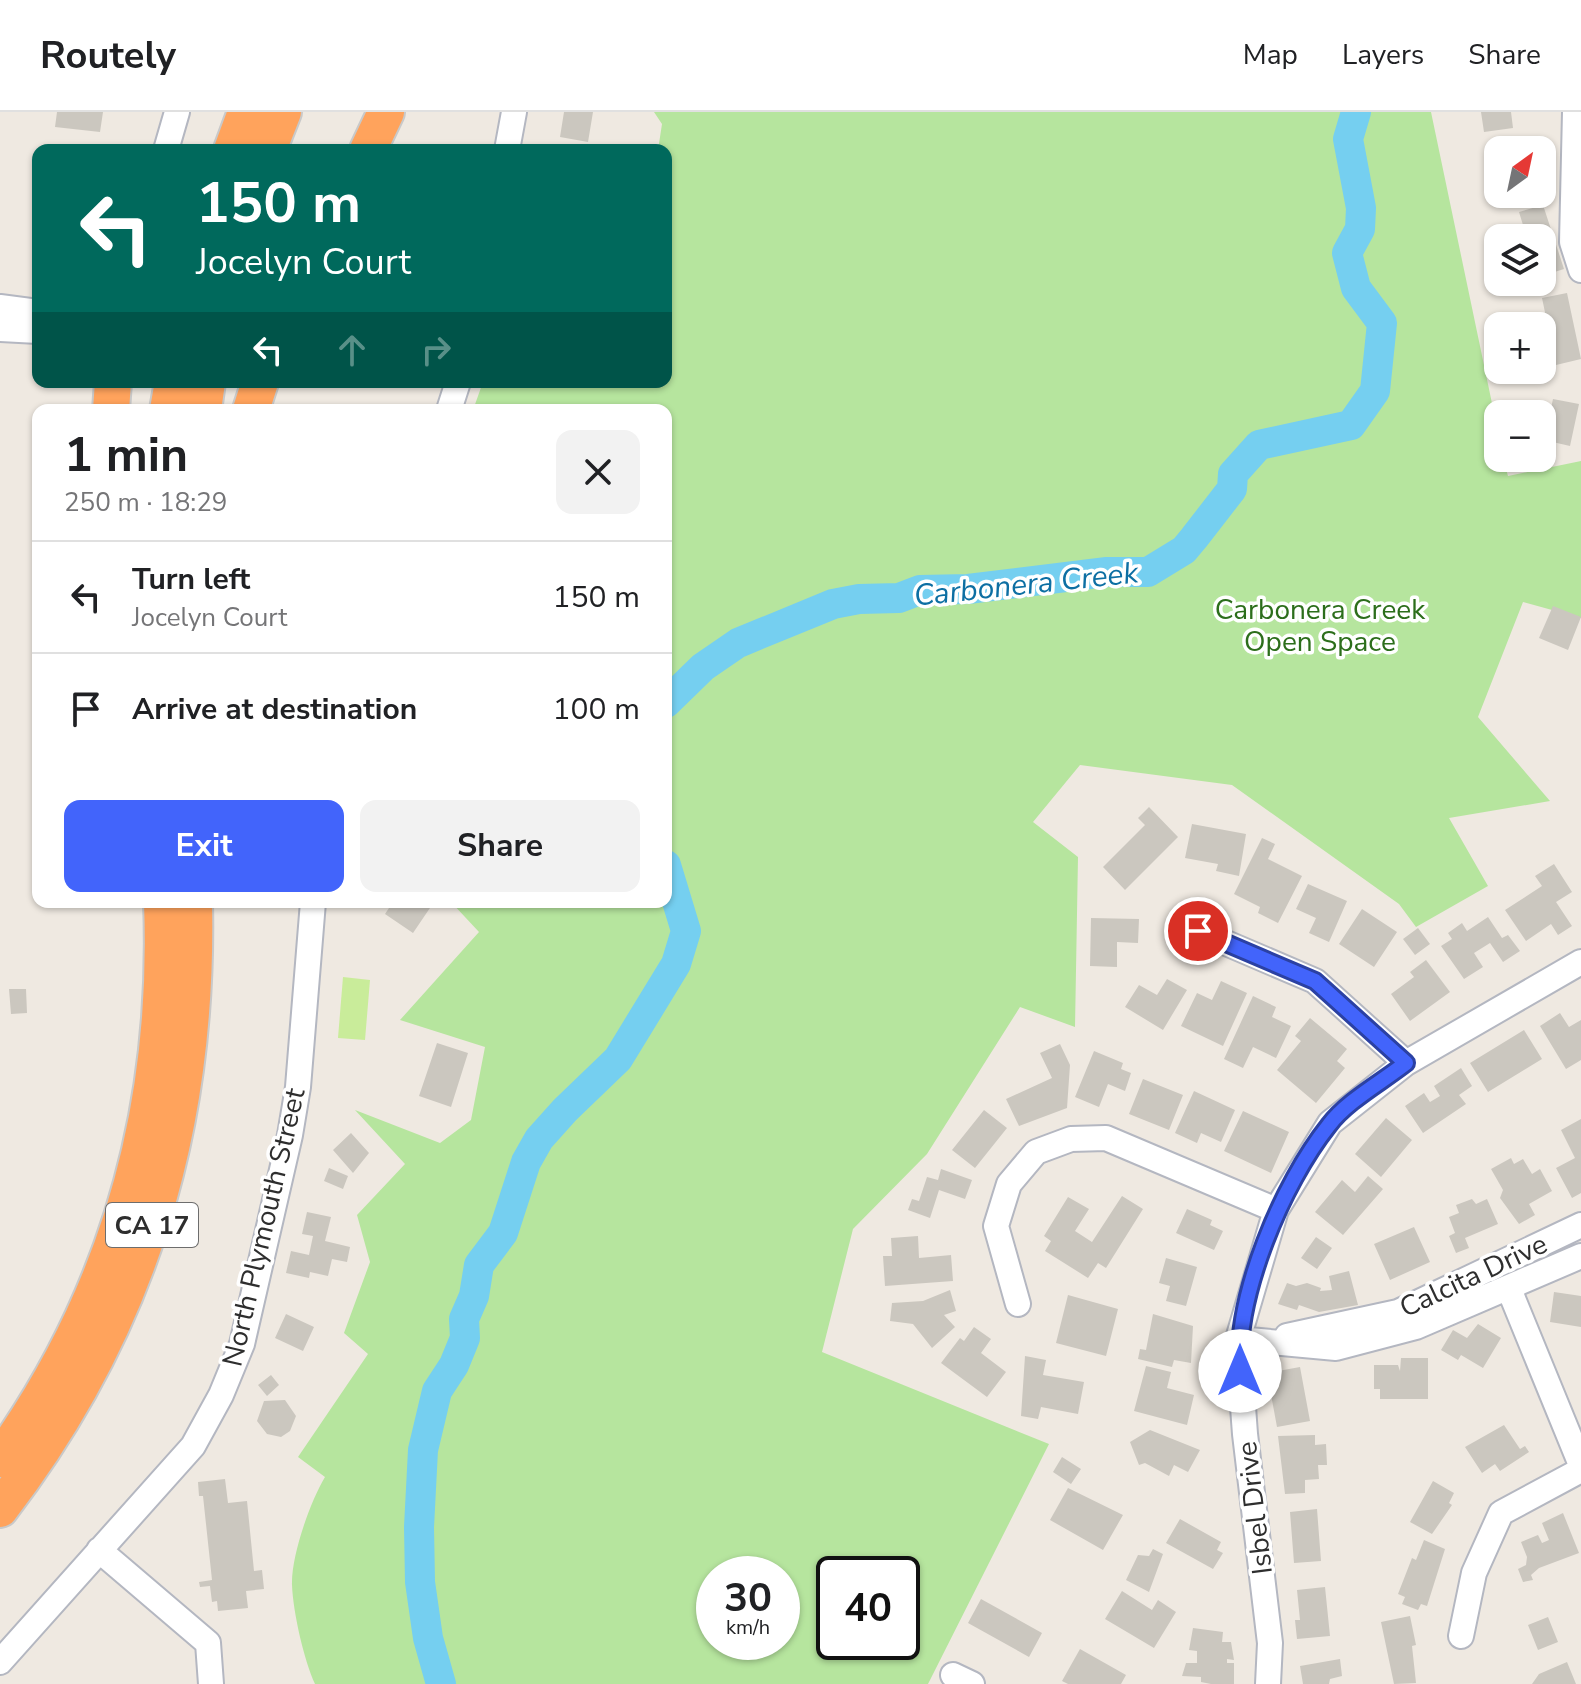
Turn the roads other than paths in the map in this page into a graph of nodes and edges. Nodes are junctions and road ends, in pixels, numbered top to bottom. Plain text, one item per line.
1 (177, 112) edge
2 (246, 112) edge
3 (283, 112) edge
4 (386, 112) edge
5 (514, 112) edge
6 (1575, 112) edge
7 (168, 144) edge
8 (234, 144) edge
9 (270, 144) edge
10 (371, 144) edge
11 (508, 144) edge
12 (1581, 270) edge
13 (0, 329) edge
14 (32, 331) edge
15 (148, 908) edge
16 (186, 908) edge
17 (187, 908) edge
18 (312, 908) edge
19 (1198, 931) dead end
20 (1581, 962) edge
21 (163, 990) junction
22 (1406, 1063) junction
23 (1276, 1210) junction
24 (1581, 1225) edge
25 (1581, 1256) edge
26 (1509, 1289) junction
27 (1018, 1304) dead end
28 (1238, 1339) junction
29 (1269, 1340) junction
30 (0, 1459) edge
31 (1581, 1468) edge
32 (0, 1509) edge
33 (99, 1550) junction
34 (1461, 1636) dead end
35 (0, 1662) edge
36 (211, 1684) edge
37 (1268, 1684) edge

1 - 7 street
2 - 8 highway
3 - 9 highway
4 - 10 highway
5 - 11 street
6 - 12 street
13 - 14 street
15 - 21 highway
16 - 21 highway, CA 17
17 - 32 highway, CA 17
18 - 33 street, North Plymouth Street
19 - 22 street
20 - 22 street, Isbel Drive
21 - 30 highway, CA 17
22 - 23 street, Isbel Drive
23 - 27 street
23 - 28 street, Isbel Drive
24 - 29 street, Calcita Drive
25 - 26 street, Calcita Drive
26 - 29 street, Calcita Drive
26 - 31 street
28 - 29 street, Calcita Drive
28 - 37 street, Isbel Drive
31 - 34 street
33 - 35 street, North Plymouth Street
33 - 36 street

